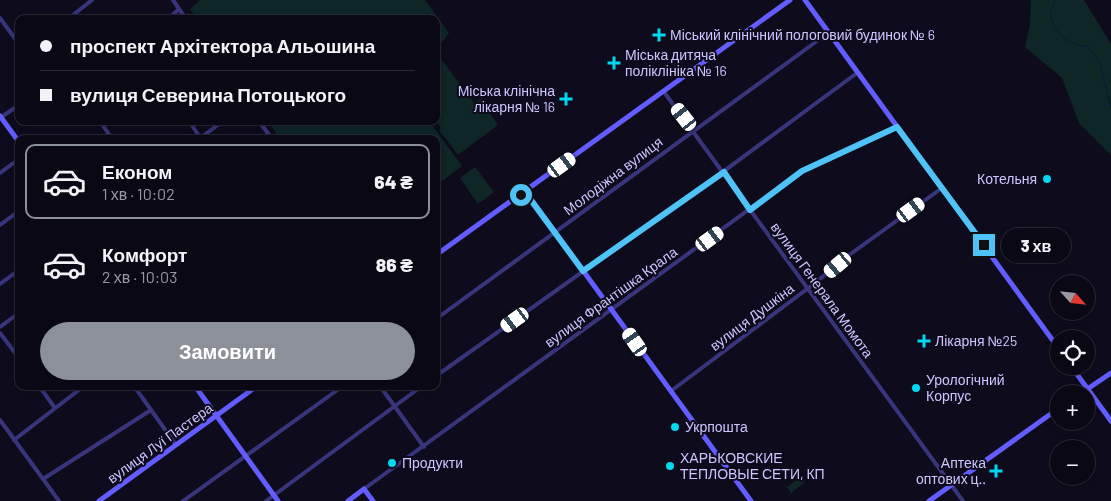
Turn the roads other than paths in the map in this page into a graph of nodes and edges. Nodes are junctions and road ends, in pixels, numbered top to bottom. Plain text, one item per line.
1 (92, 0) edge
2 (173, 0) edge
3 (790, 0) edge
4 (805, 0) edge
5 (179, 9) junction
6 (73, 15) edge
7 (172, 15) edge
8 (183, 15) edge
9 (0, 18) edge
10 (828, 33) junction
11 (15, 39) edge
12 (857, 73) junction
13 (664, 92) junction
14 (15, 107) edge
15 (0, 117) edge
16 (218, 125) edge
17 (897, 127) junction
18 (693, 130) junction
19 (204, 135) edge
20 (15, 137) edge
21 (15, 162) edge
22 (724, 172) junction
23 (0, 173) edge
24 (942, 188) junction
25 (525, 192) junction
26 (750, 210) junction
27 (15, 214) edge
28 (0, 225) edge
29 (556, 233) junction
30 (440, 252) edge
31 (583, 271) junction
32 (15, 273) edge
33 (0, 284) edge
34 (808, 289) junction
35 (612, 310) junction
36 (15, 316) edge
37 (440, 316) edge
38 (0, 327) edge
39 (0, 333) edge
40 (1050, 337) edge
41 (15, 353) edge
42 (440, 373) edge
43 (1111, 374) edge
44 (1092, 385) edge
45 (42, 390) edge
46 (79, 390) edge
47 (137, 390) edge
48 (199, 390) edge
49 (252, 390) edge
50 (337, 390) edge
51 (383, 390) edge
52 (416, 390) edge
53 (671, 391) junction
54 (1095, 399) edge
55 (394, 406) junction
56 (55, 408) junction
57 (151, 410) junction
58 (1050, 414) edge
59 (217, 416) junction
60 (0, 420) edge
61 (1111, 421) edge
62 (14, 440) junction
63 (176, 445) junction
64 (424, 447) junction
65 (246, 456) junction
66 (43, 479) junction
67 (952, 484) junction
68 (364, 489) junction
69 (274, 495) junction
70 (59, 501) edge
71 (99, 501) edge
72 (183, 501) edge
73 (266, 501) edge
74 (278, 501) edge
75 (348, 501) edge
76 (373, 501) edge
77 (751, 501) edge
78 (929, 501) edge
79 (963, 501) edge

1 - 6 street
2 - 5 street
3 - 13 street
4 - 10 street
5 - 7 street
5 - 8 street
9 - 11 street
10 - 12 street
10 - 18 street, Молодіжна вулиця
12 - 17 street
12 - 22 street
13 - 18 street, вулиця Генерала Момота
13 - 25 street
14 - 15 street
15 - 20 street
16 - 19 street
17 - 24 street
17 - 26 street, вулиця Франтішка Крала
18 - 22 street, вулиця Генерала Момота
18 - 29 street, Молодіжна вулиця
21 - 23 street
22 - 26 street, вулиця Генерала Момота
22 - 31 street
24 - 34 street, вулиця Душкіна
24 - 40 street
25 - 29 street
25 - 30 street
26 - 34 street, вулиця Генерала Момота
26 - 35 street, вулиця Франтішка Крала
27 - 28 street
29 - 31 street
29 - 37 street, Молодіжна вулиця
31 - 35 street
31 - 42 street
32 - 33 street
34 - 53 street, вулиця Душкіна
34 - 67 street, вулиця Генерала Момота
35 - 53 street
35 - 64 street, вулиця Франтішка Крала
36 - 38 street
39 - 41 street
43 - 44 street
45 - 56 street
46 - 56 street
47 - 57 street
48 - 59 street
49 - 59 street, вулиця Луї Пастера
50 - 65 street
51 - 55 street
52 - 55 street
53 - 77 street
54 - 61 street
55 - 64 street
55 - 69 street
56 - 62 street
57 - 63 street
57 - 66 street
58 - 67 street
59 - 63 street, вулиця Луї Пастера
59 - 65 street
60 - 62 street
62 - 66 street
63 - 71 street, вулиця Луї Пастера
64 - 68 street, вулиця Франтішка Крала
65 - 69 street
65 - 72 street
66 - 70 street
67 - 78 street
67 - 79 street, вулиця Генерала Момота
68 - 75 street, вулиця Франтішка Крала
68 - 76 street
69 - 73 street
69 - 74 street

